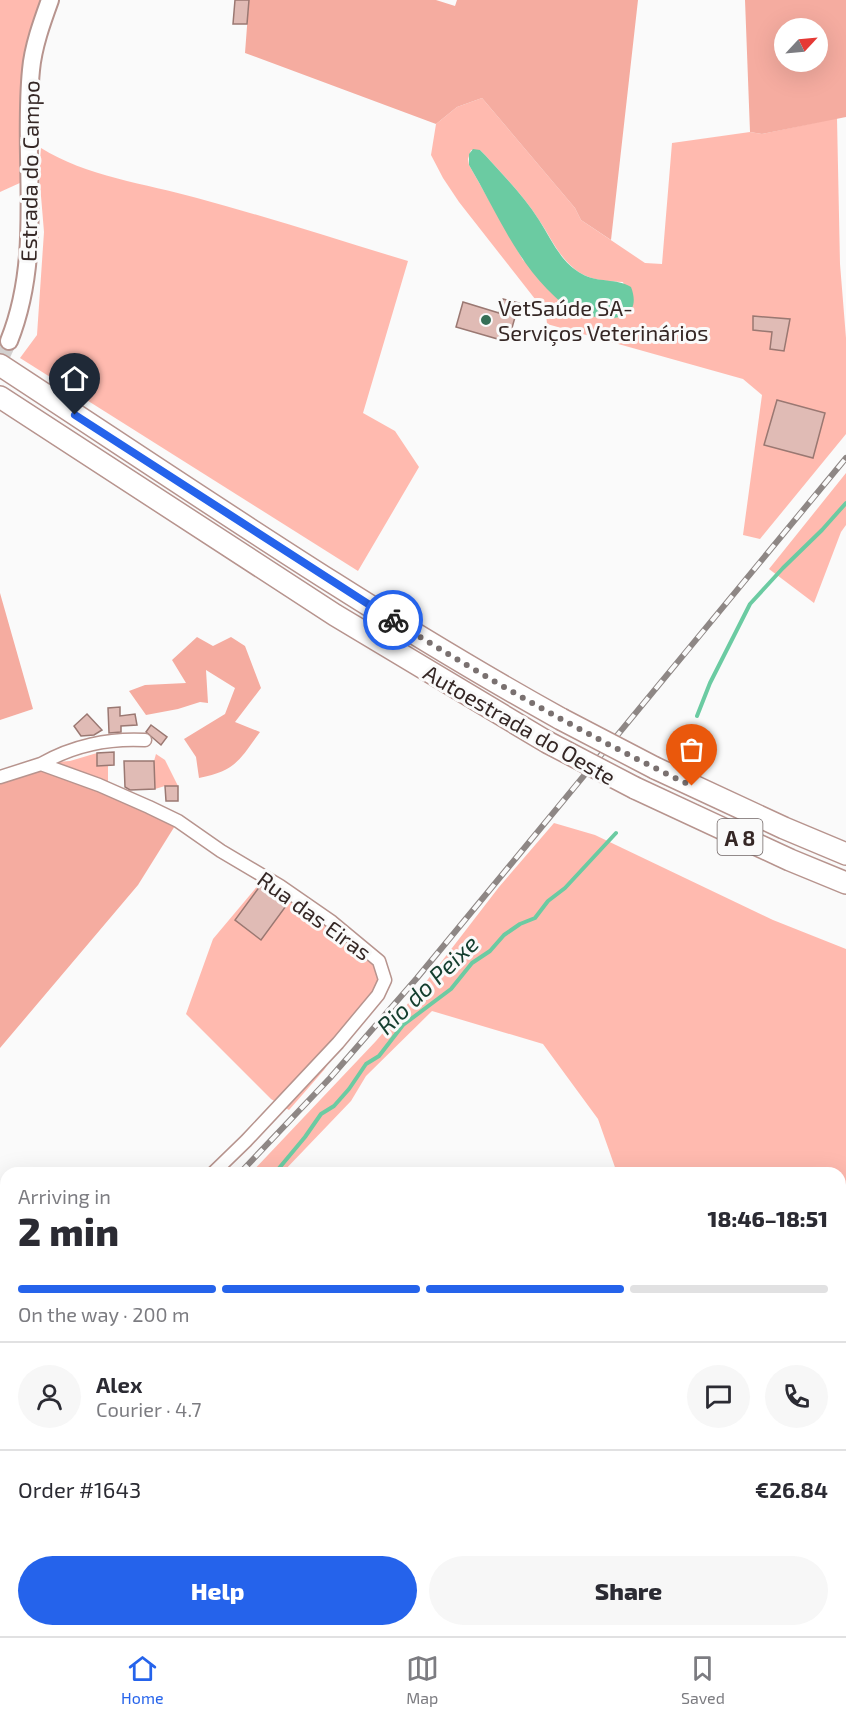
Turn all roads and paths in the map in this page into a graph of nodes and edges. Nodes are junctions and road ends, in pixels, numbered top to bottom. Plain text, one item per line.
1 (50, 0) edge
2 (9, 342) tunnel mouth
3 (0, 365) edge
4 (0, 397) edge
5 (145, 740) dead end
6 (41, 764) junction
7 (0, 777) edge
8 (846, 854) edge
9 (846, 883) edge
10 (219, 1167) edge

1 - 2 street, Estrada do Campo
3 - 8 highway, Autoestrada do Oeste / A 8, bridge
4 - 9 highway, Autoestrada do Oeste / A 8, bridge
5 - 6 street
6 - 7 street
6 - 10 street, Rua das Eiras

